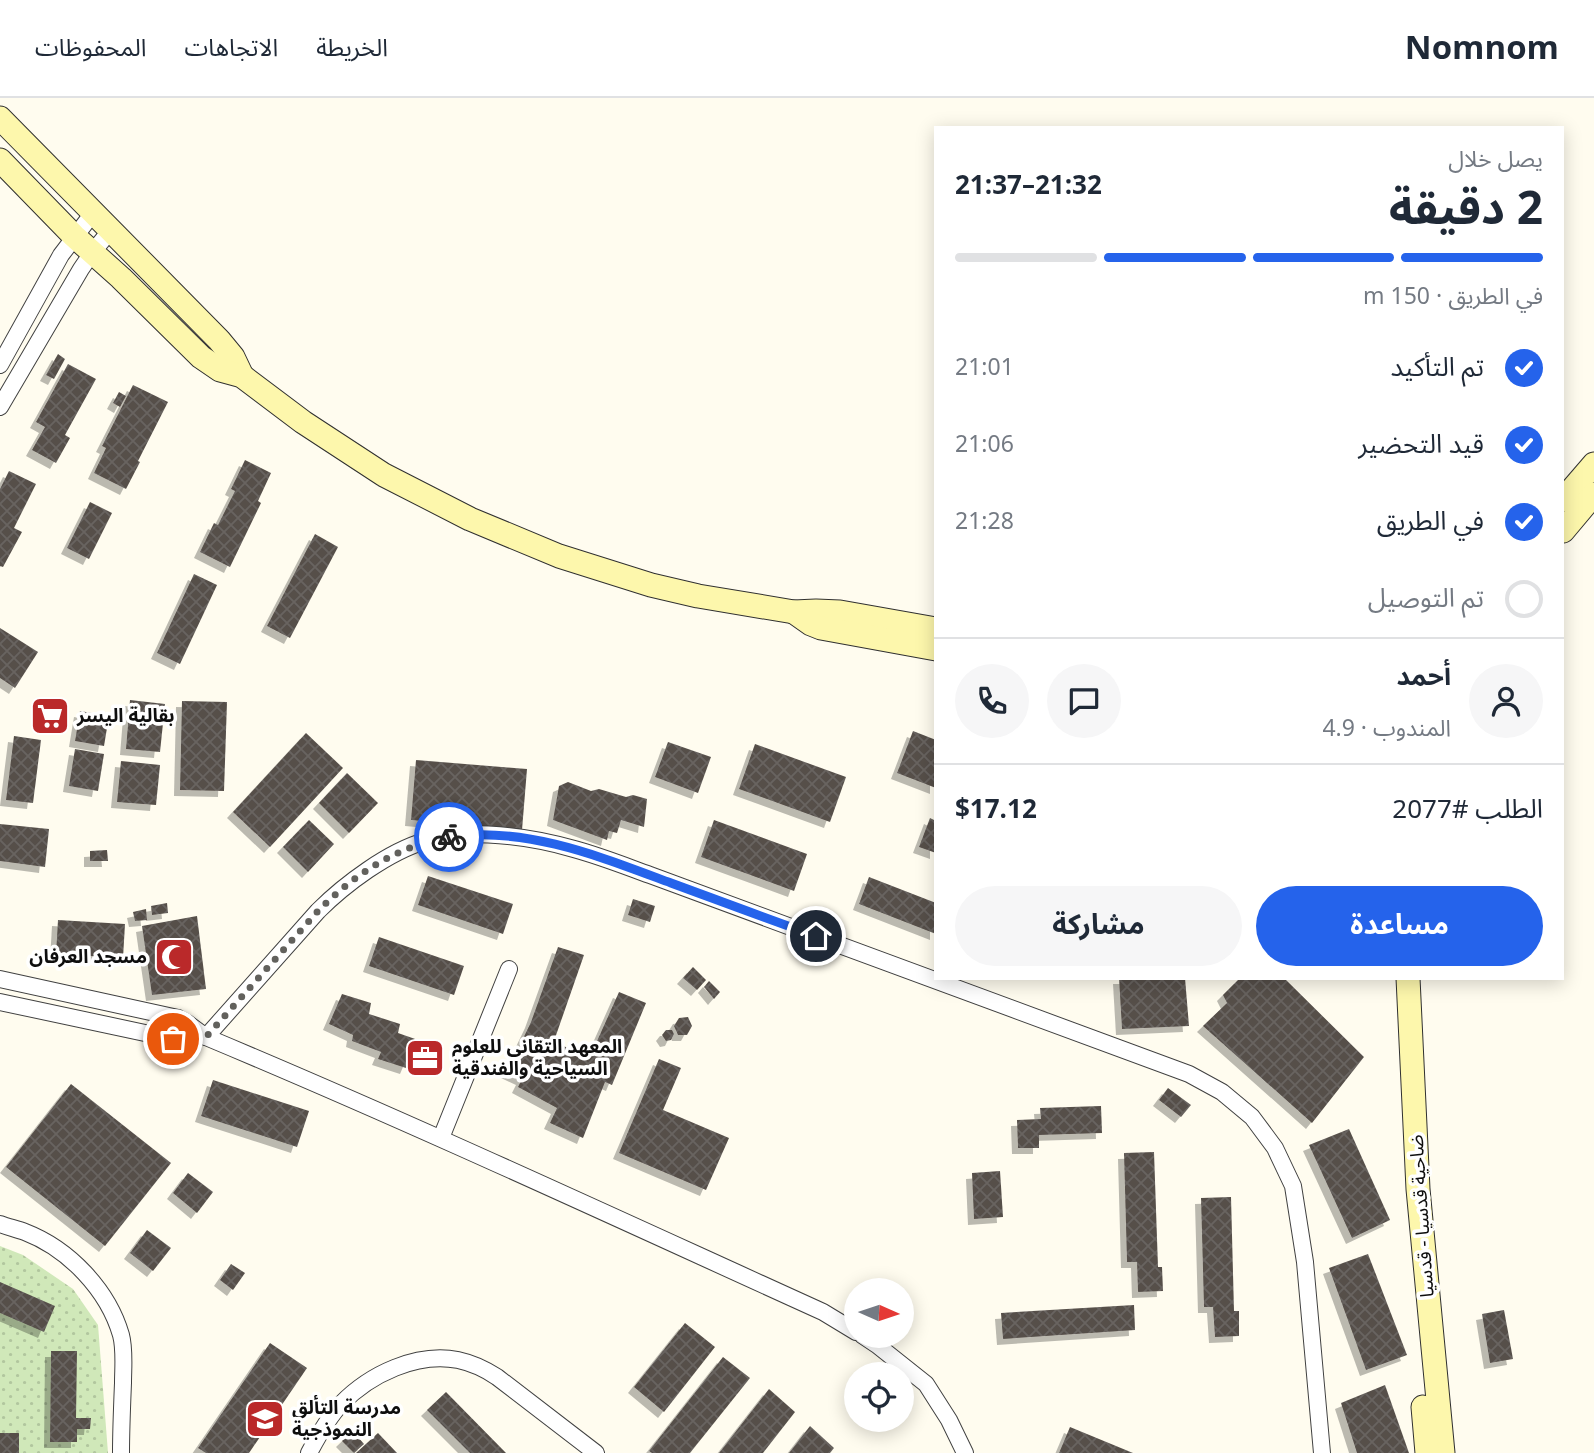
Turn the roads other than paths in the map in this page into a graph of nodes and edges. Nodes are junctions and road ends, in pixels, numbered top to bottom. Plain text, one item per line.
1 (0, 118) edge
2 (0, 160) edge
3 (66, 186) junction
4 (46, 207) junction
5 (93, 213) junction
6 (110, 231) junction
7 (74, 236) junction
8 (92, 253) junction
9 (139, 258) junction
10 (121, 278) junction
11 (0, 365) edge
12 (242, 376) junction
13 (0, 407) edge
14 (1594, 464) edge
15 (1594, 494) edge
16 (1564, 499) edge
17 (1564, 530) edge
18 (794, 612) junction
19 (934, 629) edge
20 (934, 649) edge
21 (509, 969) dead end
22 (0, 979) edge
23 (934, 980) edge
24 (934, 980) edge
25 (1393, 980) edge
26 (1408, 980) edge
27 (0, 1002) edge
28 (205, 1036) junction
29 (441, 1138) junction
30 (0, 1224) edge
31 (844, 1325) edge
32 (881, 1348) edge
33 (121, 1453) edge
34 (309, 1453) edge
35 (596, 1453) edge
36 (965, 1453) edge
37 (1322, 1453) edge
38 (1427, 1453) edge
39 (1443, 1453) edge

1 - 3 main road
2 - 4 main road
3 - 4 main road
3 - 5 main road
4 - 7 main road
5 - 6 main road
5 - 7 street
6 - 8 street
6 - 9 main road
7 - 8 main road
7 - 11 street
8 - 10 main road
8 - 13 street
9 - 10 main road
9 - 12 main road
10 - 12 main road
12 - 18 main road
14 - 16 main road
15 - 17 main road
18 - 19 main road
18 - 20 main road
21 - 29 street
22 - 28 street
23 - 37 street
24 - 28 street
25 - 38 main road, ضاحية قدسيا - قدسيا
26 - 39 main road, ضاحية قدسيا - قدسيا
27 - 28 street
28 - 29 street
29 - 31 street
30 - 33 street
32 - 36 street
34 - 35 street

